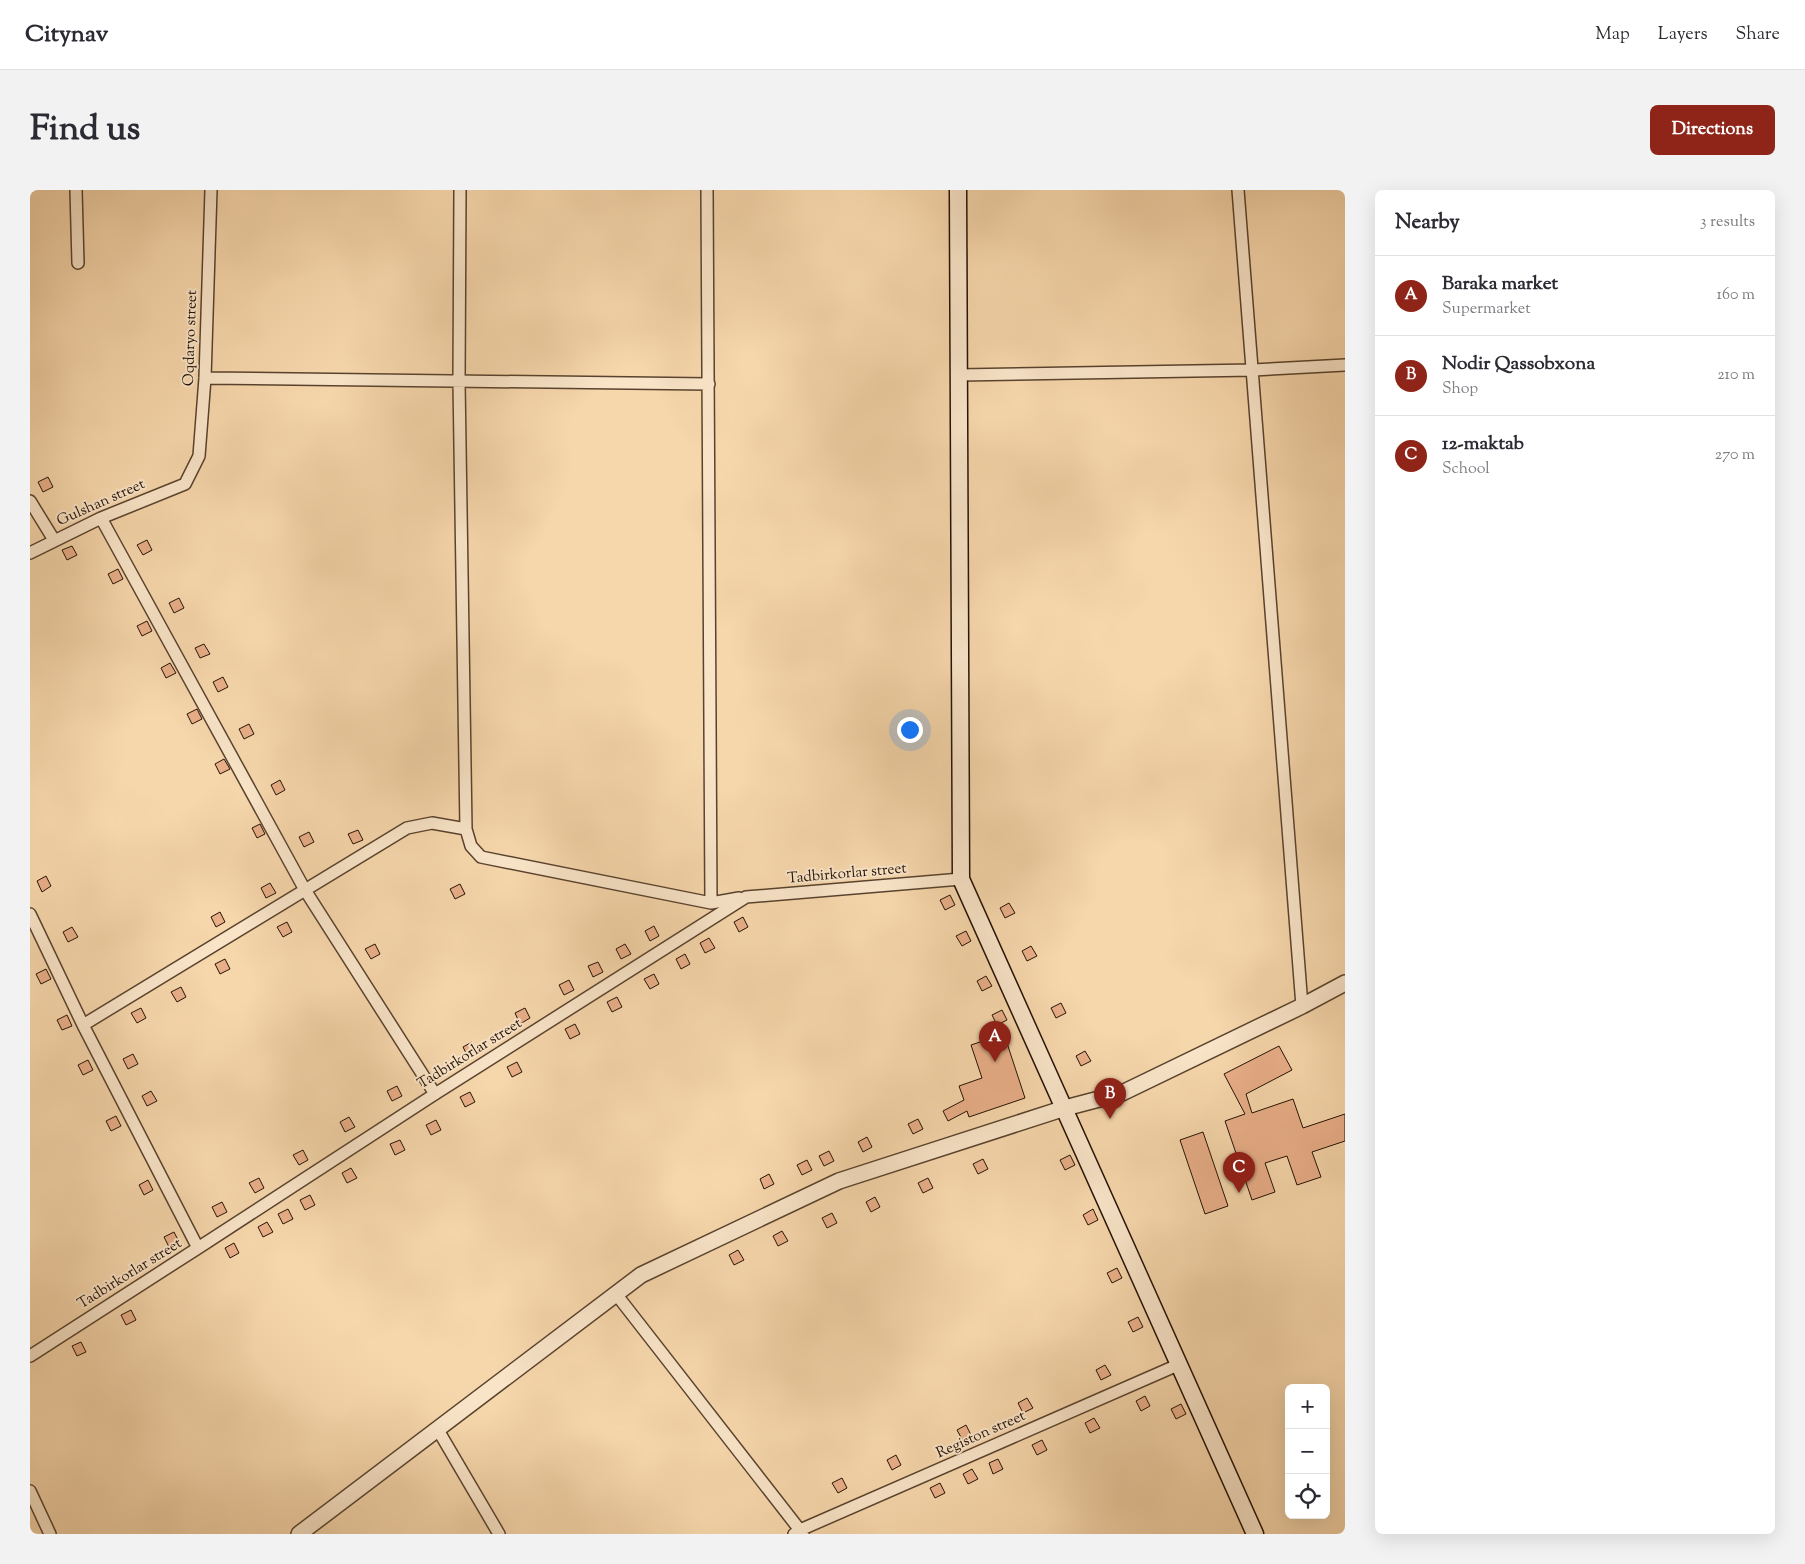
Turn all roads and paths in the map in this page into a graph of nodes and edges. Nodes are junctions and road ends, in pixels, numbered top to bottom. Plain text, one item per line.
1 (76, 190) edge
2 (211, 190) edge
3 (460, 190) edge
4 (707, 190) edge
5 (958, 190) edge
6 (1238, 190) edge
7 (78, 263) dead end
8 (1345, 365) edge
9 (1253, 370) junction
10 (959, 375) junction
11 (205, 378) junction
12 (459, 382) junction
13 (709, 384) junction
14 (185, 484) joint
15 (30, 501) edge
16 (101, 518) junction
17 (54, 540) junction
18 (30, 553) edge
19 (466, 828) junction
20 (961, 879) junction
21 (305, 890) junction
22 (746, 897) junction
23 (712, 903) junction
24 (30, 914) edge
25 (1345, 983) edge
26 (1302, 1006) junction
27 (83, 1025) junction
28 (435, 1094) junction
29 (1065, 1108) junction
30 (198, 1248) junction
31 (616, 1294) junction
32 (30, 1356) edge
33 (1180, 1364) junction
34 (438, 1430) junction
35 (30, 1491) edge
36 (799, 1533) edge
37 (50, 1534) edge
38 (299, 1534) edge
39 (499, 1534) edge
40 (1255, 1534) edge

1 - 7 street
2 - 11 street, Oqdaryo street
3 - 12 street
4 - 13 street
5 - 10 main road
6 - 9 street
8 - 9 street
9 - 10 street
9 - 26 street
10 - 20 main road
11 - 12 street
11 - 14 street, Oqdaryo street
12 - 13 street
12 - 19 street
13 - 23 street
14 - 16 street, Gulshan street
15 - 17 street
16 - 17 street, Gulshan street
16 - 21 street
17 - 18 street, Gulshan street
19 - 21 street
19 - 23 street
20 - 22 street, Tadbirkorlar street
20 - 29 main road
21 - 27 street
21 - 28 street
22 - 23 street
22 - 28 street, Tadbirkorlar street
24 - 27 street
25 - 26 street
26 - 29 street
27 - 30 street
28 - 30 street, Tadbirkorlar street
29 - 31 street
29 - 33 main road
30 - 32 street, Tadbirkorlar street
31 - 34 street
31 - 36 street
33 - 36 street, Registon street
33 - 40 main road
34 - 38 street
34 - 39 street
35 - 37 street

